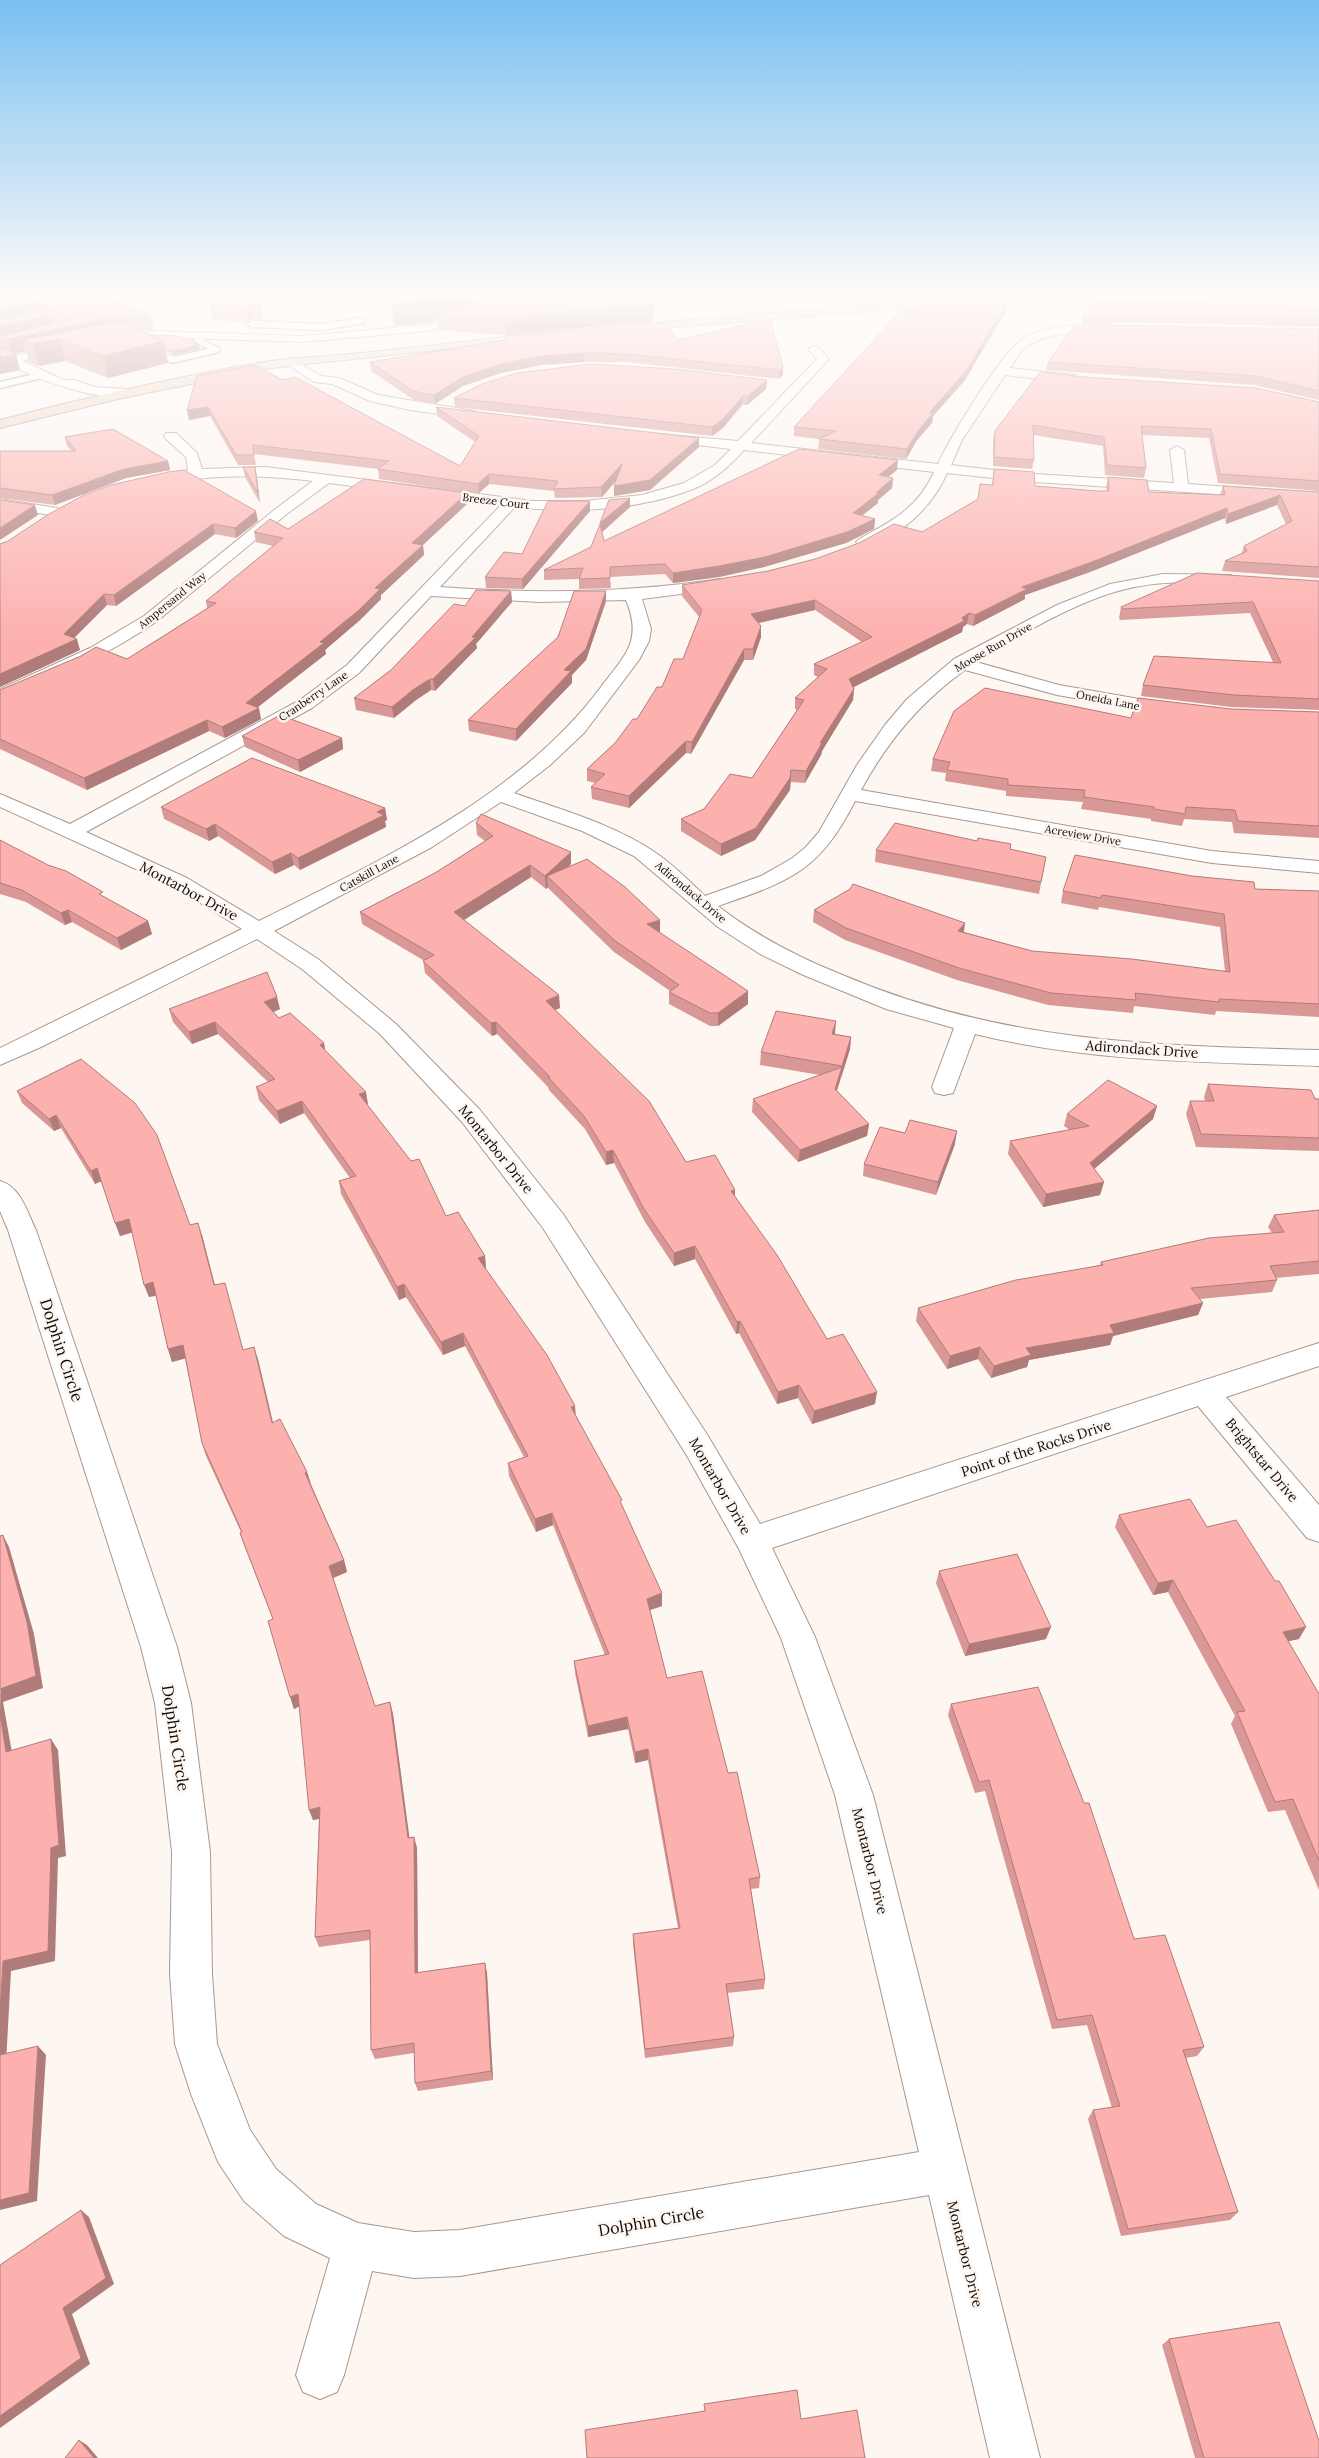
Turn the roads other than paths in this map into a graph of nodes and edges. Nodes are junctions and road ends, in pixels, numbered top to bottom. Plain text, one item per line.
1 (64, 408) edge
2 (425, 408) edge
3 (441, 408) edge
4 (777, 408) edge
5 (976, 408) edge
6 (437, 410) junction
7 (486, 416) edge
8 (0, 424) edge
9 (171, 436) dead end
10 (653, 436) edge
11 (742, 447) junction
12 (1177, 450) dead end
13 (942, 469) junction
14 (196, 473) junction
15 (327, 478) junction
16 (143, 482) edge
17 (1182, 488) junction
18 (1319, 497) edge
19 (0, 503) edge
20 (511, 504) junction
21 (73, 505) edge
22 (57, 512) junction
23 (42, 521) edge
24 (852, 548) edge
25 (1244, 579) edge
26 (737, 581) edge
27 (430, 591) junction
28 (632, 594) junction
29 (960, 663) junction
30 (0, 696) edge
31 (1190, 712) edge
32 (498, 794) junction
33 (849, 794) junction
34 (0, 800) edge
35 (71, 832) junction
36 (1319, 867) edge
37 (702, 904) junction
38 (257, 930) junction
39 (967, 1024) junction
40 (0, 1057) edge
41 (1319, 1058) edge
42 (944, 1087) dead end
43 (0, 1190) edge
44 (1319, 1354) edge
45 (1205, 1393) junction
46 (1319, 1528) edge
47 (752, 1541) junction
48 (944, 2170) junction
49 (356, 2246) junction
50 (320, 2375) dead end
51 (1015, 2458) edge

1 - 8 main road
2 - 6 street
3 - 6 street
4 - 11 street, Breeze Court
5 - 13 street
6 - 7 street
9 - 14 street
10 - 11 street
11 - 13 street
11 - 20 street, Breeze Court
12 - 17 street
13 - 17 street
13 - 24 street
14 - 15 street, Breeze Court
14 - 16 street, Breeze Court
15 - 20 street, Breeze Court
15 - 30 street, Ampersand Way
17 - 18 street
19 - 22 street
20 - 27 street, Cranberry Lane
21 - 22 street
22 - 23 street
25 - 29 street, Moose Run Drive
26 - 28 street
27 - 28 street
27 - 35 street, Cranberry Lane
28 - 32 street, Catskill Lane
29 - 31 street, Oneida Lane
29 - 33 street, Moose Run Drive
32 - 37 street, Adirondack Drive
32 - 38 street, Catskill Lane
33 - 36 street, Acreview Drive
33 - 37 street, Moose Run Drive
34 - 35 street, Montarbor Drive
35 - 38 street, Montarbor Drive
37 - 39 street, Adirondack Drive
38 - 40 street, Catskill Lane
38 - 47 street, Montarbor Drive
39 - 41 street, Adirondack Drive
39 - 42 street
43 - 49 street, Dolphin Circle
44 - 45 street, Point of the Rocks Drive
45 - 46 street, Brightstar Drive
45 - 47 street, Point of the Rocks Drive
47 - 48 street, Montarbor Drive
48 - 49 street, Dolphin Circle
48 - 51 street, Montarbor Drive
49 - 50 street

